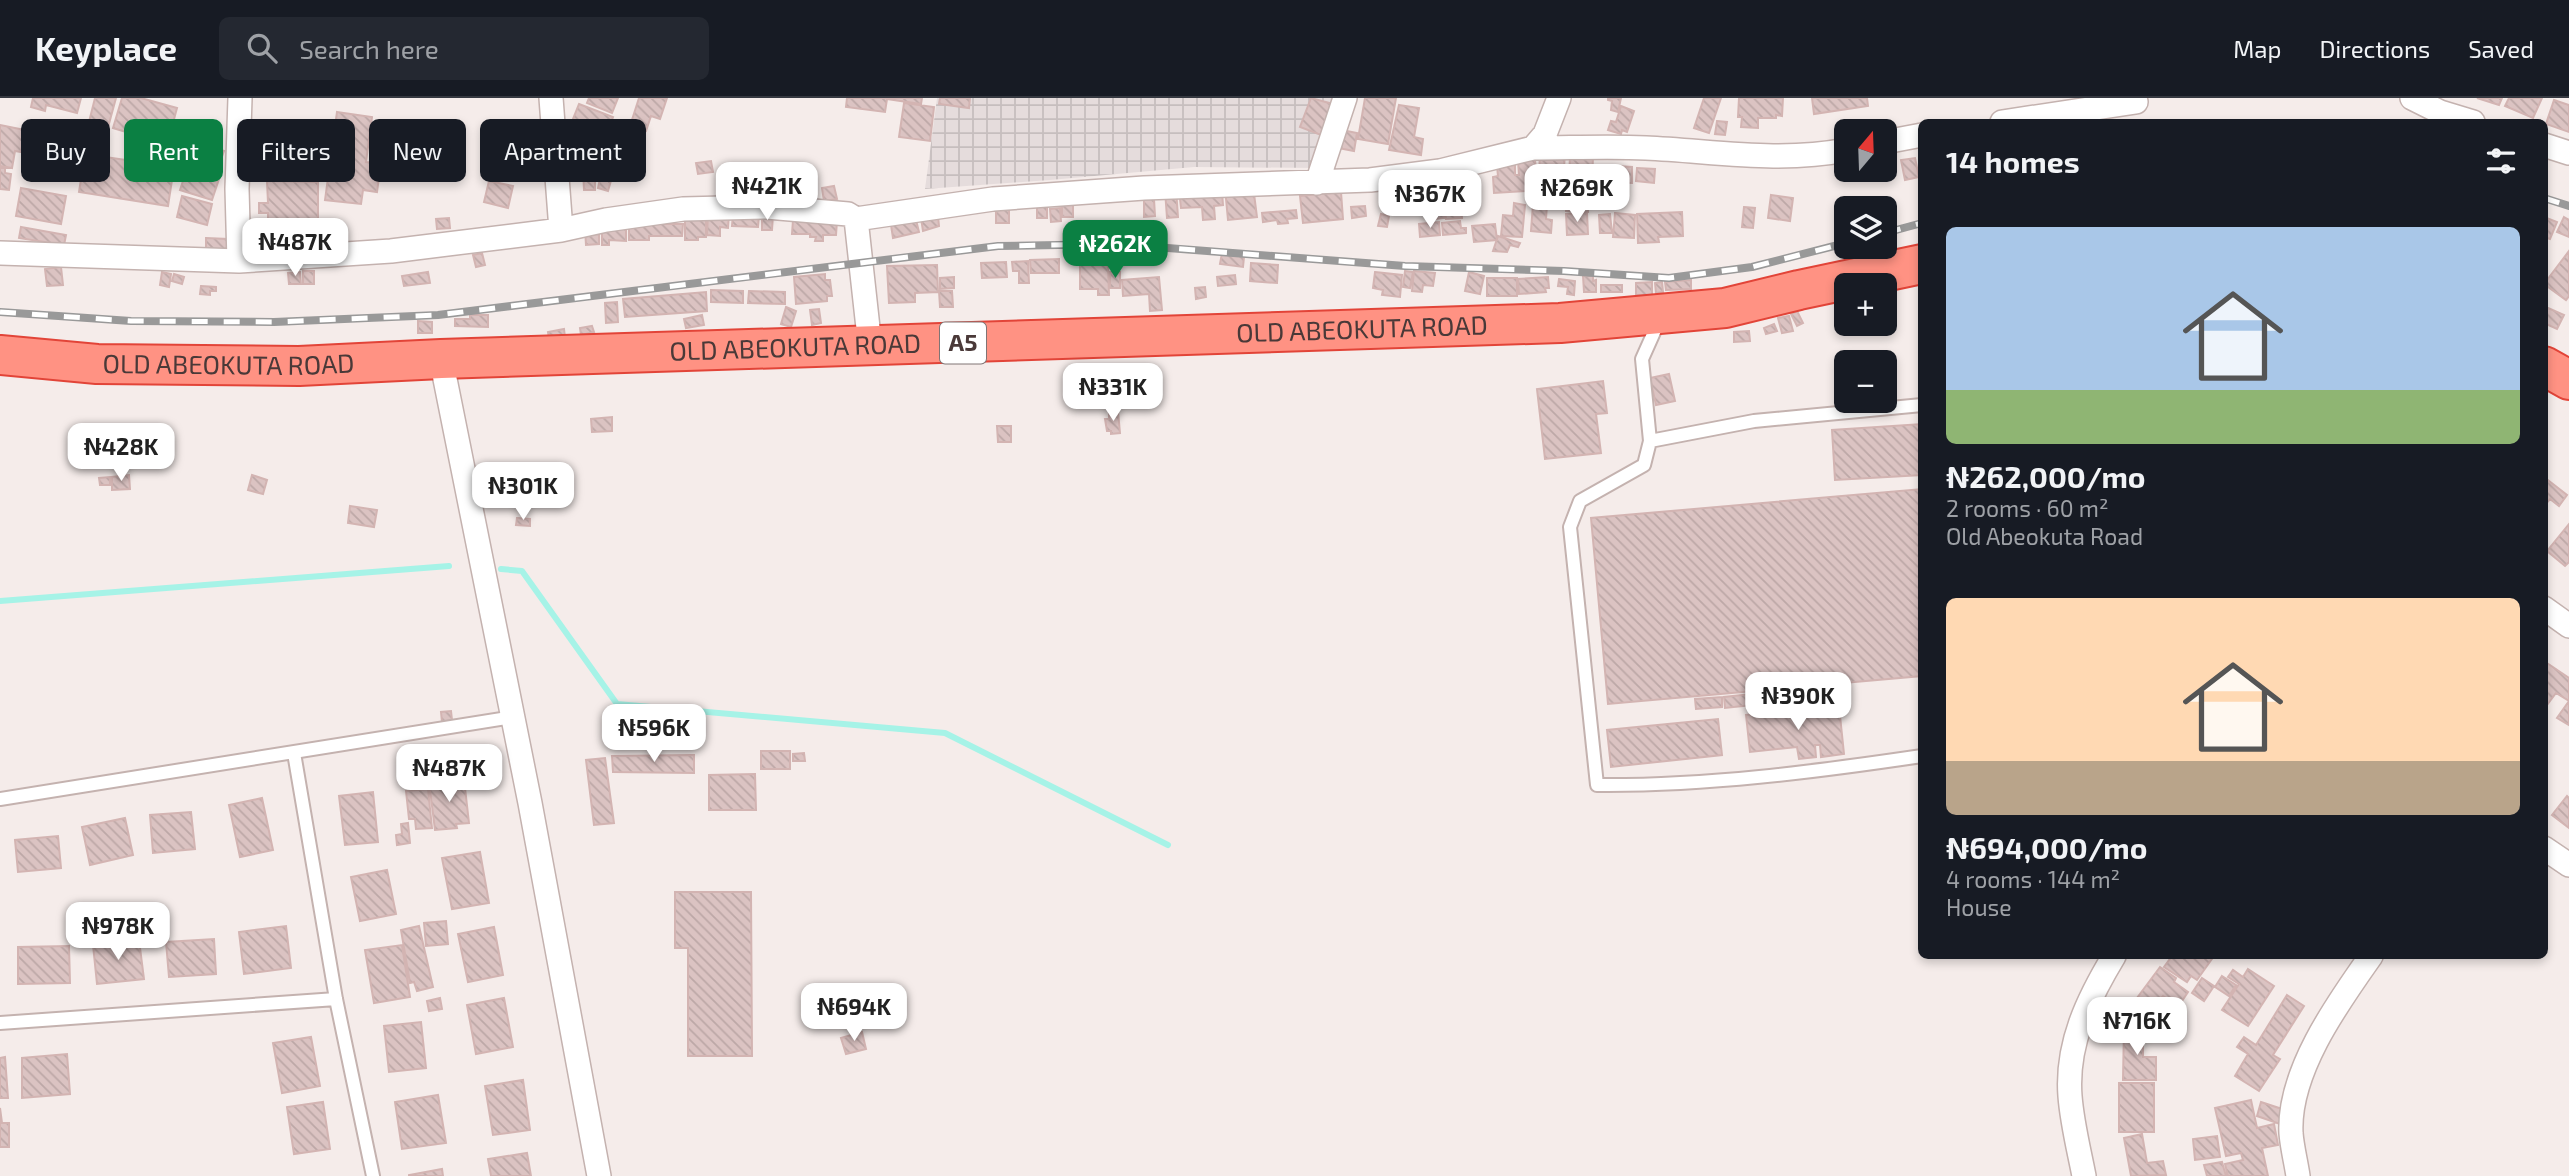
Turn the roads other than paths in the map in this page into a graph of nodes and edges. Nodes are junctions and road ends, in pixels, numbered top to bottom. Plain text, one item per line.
1 (240, 98) edge
2 (551, 98) edge
3 (1345, 98) edge
4 (1559, 98) edge
5 (2412, 98) edge
6 (2136, 102) dead end
7 (2445, 105) edge
8 (2022, 119) edge
9 (2468, 119) edge
10 (1918, 136) edge
11 (1897, 140) edge
12 (2548, 146) edge
13 (1532, 148) junction
14 (1834, 152) edge
15 (2569, 153) edge
16 (1317, 183) junction
17 (856, 219) junction
18 (561, 230) junction
19 (0, 253) edge
20 (239, 261) junction
21 (1918, 265) edge
22 (1662, 314) junction
23 (870, 346) junction
24 (0, 355) edge
25 (441, 359) junction
26 (1918, 405) edge
27 (1650, 441) junction
28 (2548, 611) edge
29 (2569, 626) edge
30 (513, 717) junction
31 (294, 753) junction
32 (1918, 757) edge
33 (0, 799) edge
34 (2548, 851) edge
35 (2569, 865) edge
36 (2112, 959) edge
37 (2369, 959) edge
38 (336, 999) junction
39 (0, 1023) edge
40 (373, 1176) edge
41 (599, 1176) edge
42 (2084, 1176) edge
43 (2298, 1176) edge

1 - 20 street
2 - 18 street
3 - 16 street
4 - 13 street
5 - 7 street
6 - 8 street
7 - 9 street
10 - 11 street
12 - 15 street
13 - 14 street
13 - 16 street
16 - 17 street
17 - 18 street
17 - 23 street
18 - 20 street
19 - 20 street
21 - 22 highway, OLD ABEOKUTA ROAD / A5
22 - 23 highway, OLD ABEOKUTA ROAD / A5
22 - 27 lane
23 - 25 highway, OLD ABEOKUTA ROAD / A5
24 - 25 highway, OLD ABEOKUTA ROAD / A5
25 - 30 street
26 - 27 lane
27 - 32 lane
28 - 29 street
30 - 31 lane
30 - 41 street
31 - 33 lane
31 - 38 lane
34 - 35 street
36 - 42 street
37 - 43 street
38 - 39 lane
38 - 40 lane

